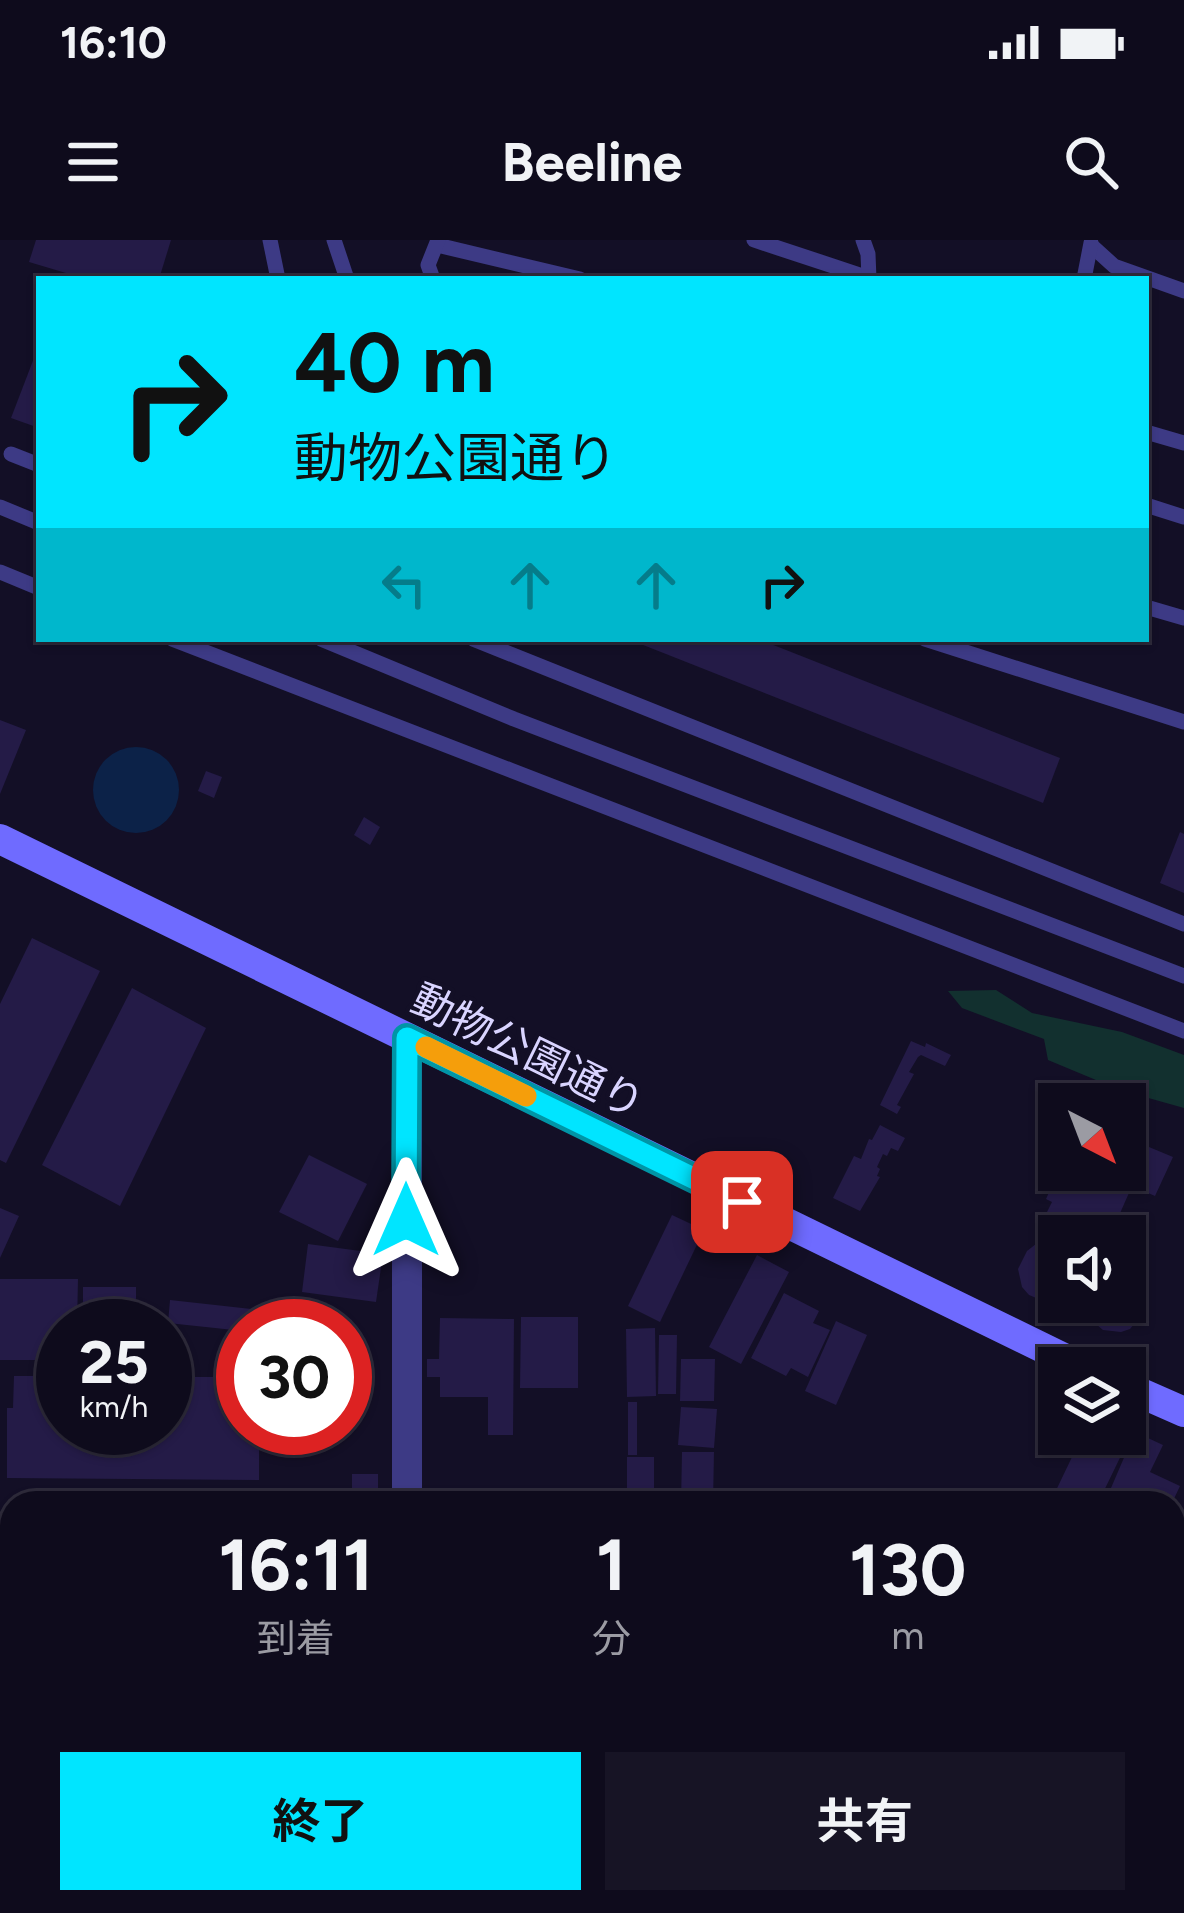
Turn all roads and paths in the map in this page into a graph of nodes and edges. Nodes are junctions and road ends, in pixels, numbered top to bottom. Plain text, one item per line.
1 (270, 240) edge
2 (334, 240) edge
3 (754, 240) edge
4 (863, 240) edge
5 (437, 243) edge
6 (1091, 243) edge
7 (277, 276) edge
8 (346, 276) edge
9 (432, 276) edge
10 (568, 276) edge
11 (859, 276) edge
12 (868, 276) edge
13 (1085, 276) edge
14 (1142, 276) edge
15 (1149, 278) edge
16 (1184, 291) edge
17 (1149, 433) edge
18 (1184, 443) edge
19 (11, 454) dead end
20 (36, 464) edge
21 (1149, 506) edge
22 (0, 507) edge
23 (1184, 517) edge
24 (36, 522) edge
25 (0, 572) edge
26 (36, 587) edge
27 (1149, 608) edge
28 (1184, 618) edge
29 (180, 642) edge
30 (328, 642) edge
31 (480, 642) edge
32 (934, 642) edge
33 (1184, 722) edge
34 (0, 839) edge
35 (1184, 924) edge
36 (1184, 976) edge
37 (1184, 1031) edge
38 (407, 1038) junction
39 (1041, 1347) edge
40 (1146, 1395) edge
41 (1184, 1412) edge
42 (407, 1491) edge

1 - 7 lane
2 - 8 lane
3 - 11 lane
4 - 12 lane
5 - 9 lane
5 - 10 lane
6 - 13 lane
6 - 14 lane
15 - 16 lane
17 - 18 lane
19 - 20 lane
21 - 23 lane
22 - 24 lane
25 - 26 lane
27 - 28 lane
29 - 37 lane
30 - 36 lane
31 - 35 lane
32 - 33 lane
34 - 38 street, 動物公園通り
38 - 39 street, 動物公園通り
38 - 42 street
40 - 41 street

